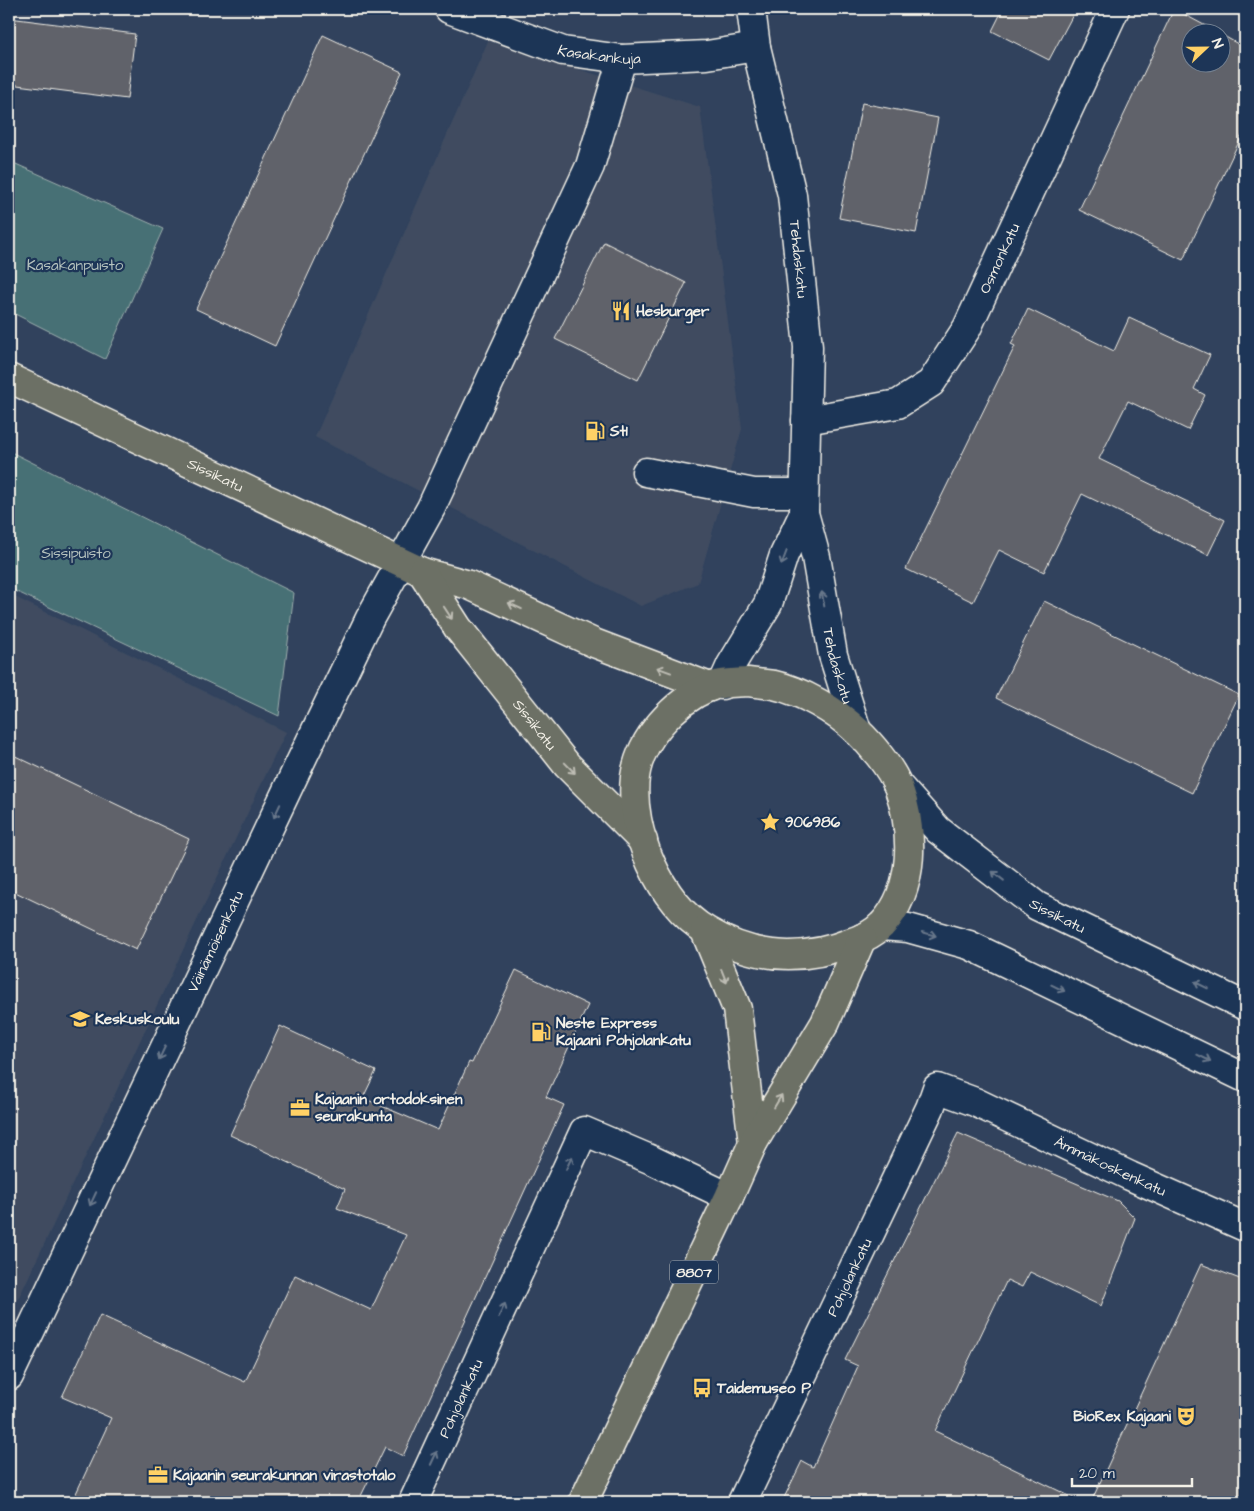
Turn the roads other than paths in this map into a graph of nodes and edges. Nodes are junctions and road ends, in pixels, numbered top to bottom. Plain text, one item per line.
1 (449, 9) edge
2 (751, 9) edge
3 (1115, 9) edge
4 (756, 47) junction
5 (622, 59) junction
6 (9, 378) edge
7 (806, 420) junction
8 (646, 472) dead end
9 (804, 503) junction
10 (411, 567) junction
11 (716, 686) junction
12 (857, 730) junction
13 (897, 784) junction
14 (643, 841) junction
15 (705, 931) junction
16 (872, 932) junction
17 (1245, 1006) edge
18 (1245, 1078) edge
19 (975, 1102) joint
20 (752, 1143) junction
21 (729, 1197) junction
22 (1245, 1227) edge
23 (9, 1376) edge
24 (413, 1502) edge
25 (583, 1502) edge
26 (742, 1502) edge

1 - 5 street, Kasakankuja
2 - 4 street, Tehdaskatu
3 - 7 street, Osmonkatu
4 - 5 street, Kasakankuja
4 - 7 street, Tehdaskatu
5 - 10 street, Väinämöisenkatu
6 - 10 main road, Sissikatu
7 - 9 street, Tehdaskatu
8 - 9 street
9 -> 11 street, Tehdaskatu
12 -> 9 street, Tehdaskatu
11 -> 10 main road, Sissikatu
10 -> 14 main road, Sissikatu
10 -> 23 street, Väinämöisenkatu
11 - 12 main road
11 - 14 main road
12 - 13 main road
13 - 16 main road
17 -> 13 street, Sissikatu
14 - 15 main road
15 - 16 main road
15 -> 20 main road
16 -> 18 street
20 -> 16 main road
19 - 22 street, Ämmäkoskenkatu
19 - 26 street, Pohjolankatu
20 - 21 main road, 8807
24 -> 21 street, Pohjolankatu
21 - 25 main road, 8807

